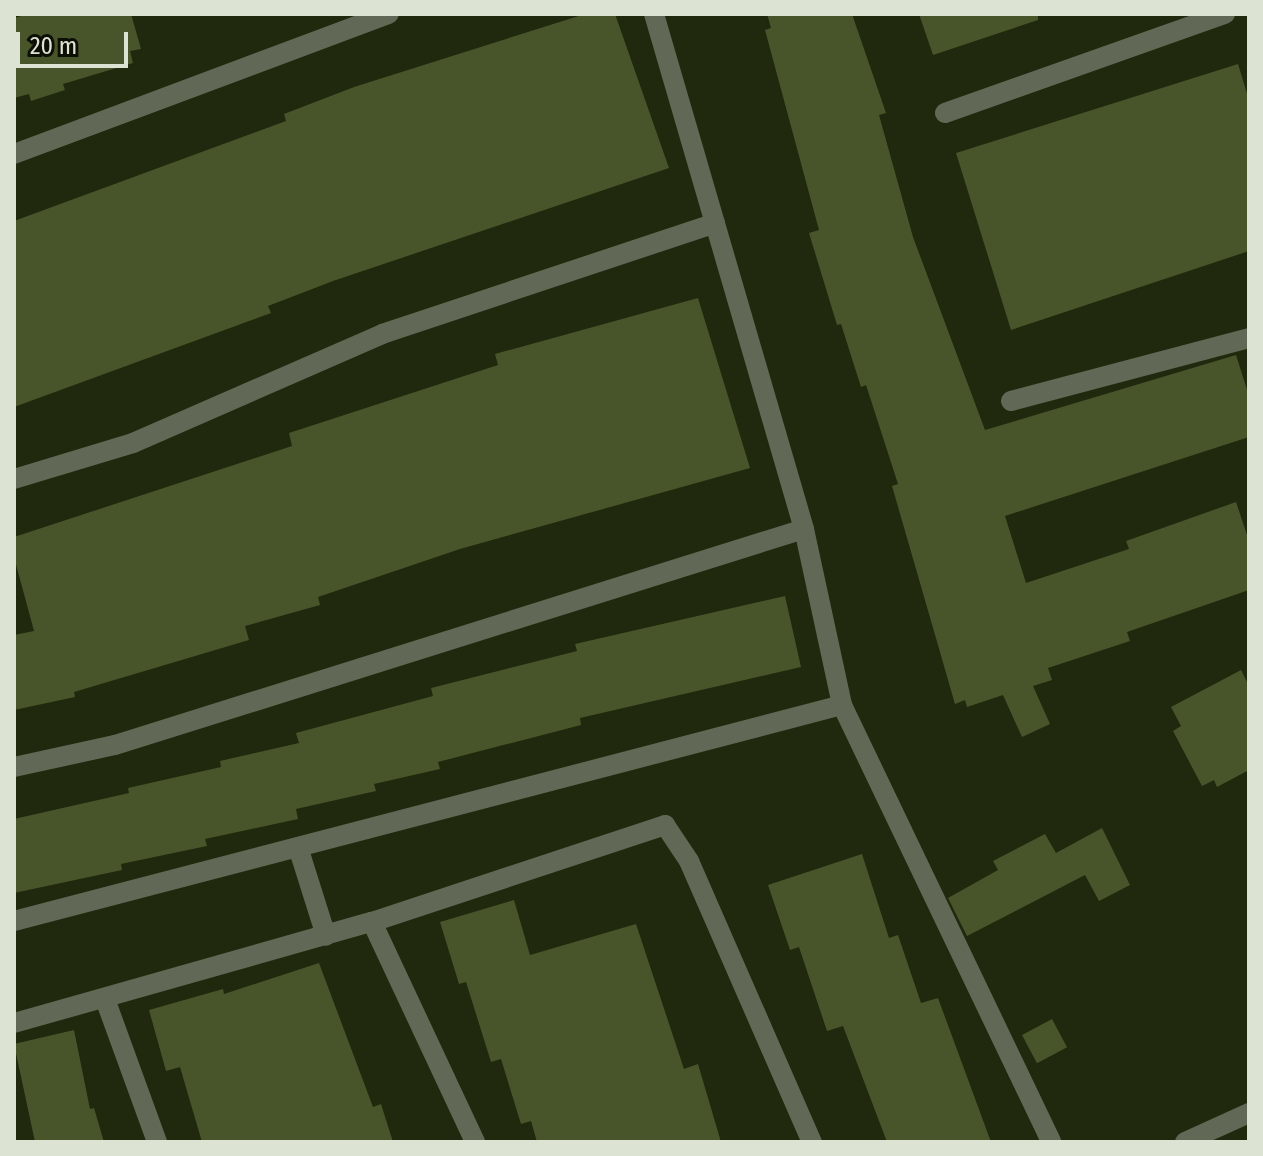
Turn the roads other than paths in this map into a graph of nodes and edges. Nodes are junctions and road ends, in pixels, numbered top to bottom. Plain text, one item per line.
1 (389, 14) edge
2 (654, 14) edge
3 (1225, 14) edge
4 (945, 113) dead end
5 (14, 154) edge
6 (715, 223) junction
7 (1249, 338) edge
8 (1011, 401) dead end
9 (14, 479) edge
10 (804, 529) junction
11 (842, 705) junction
12 (14, 767) edge
13 (298, 847) junction
14 (14, 921) edge
15 (372, 922) junction
16 (326, 936) junction
17 (105, 999) junction
18 (14, 1023) edge
19 (1249, 1113) edge
20 (157, 1142) edge
21 (475, 1142) edge
22 (812, 1142) edge
23 (1051, 1142) edge
24 (1185, 1142) edge

1 - 5 street
2 - 6 street
3 - 4 street
6 - 9 street
6 - 10 street
7 - 8 street
10 - 11 street
10 - 12 street
11 - 13 street
11 - 23 street
13 - 14 street
13 - 16 street
15 - 16 street
15 - 21 street
15 - 22 street
16 - 17 street
17 - 18 street
17 - 20 street
19 - 24 street

